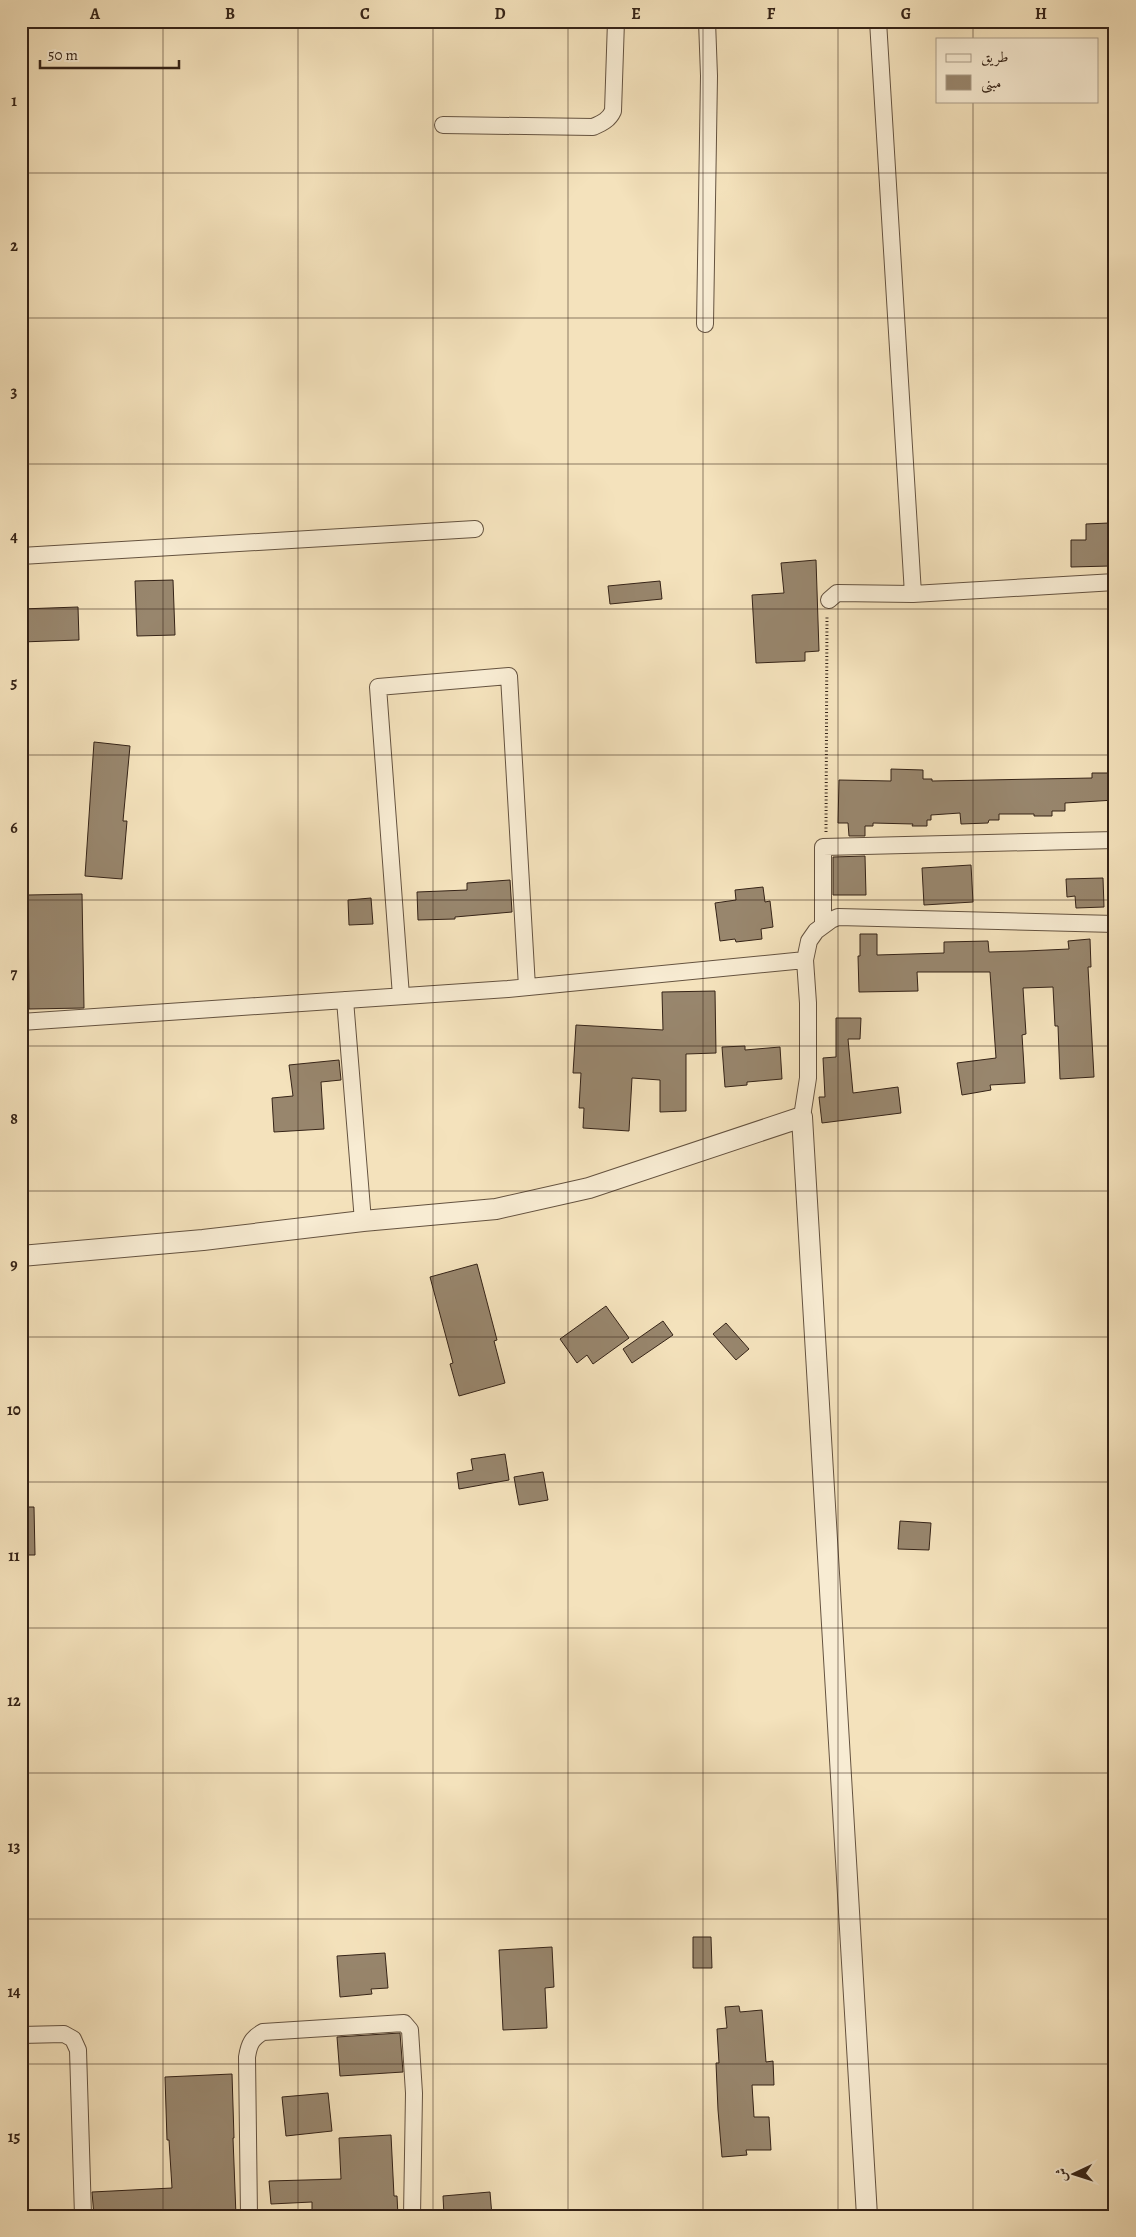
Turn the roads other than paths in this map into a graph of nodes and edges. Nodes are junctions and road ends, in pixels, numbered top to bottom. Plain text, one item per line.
1 (616, 21) edge
2 (707, 21) edge
3 (878, 21) edge
4 (443, 125) dead end
5 (705, 324) dead end
6 (475, 529) dead end
7 (21, 556) edge
8 (1115, 582) edge
9 (914, 594) junction
10 (829, 600) road end
11 (1115, 840) edge
12 (823, 924) junction
13 (1115, 924) edge
14 (805, 960) junction
15 (527, 987) junction
16 (401, 996) junction
17 (345, 1000) junction
18 (21, 1022) edge
19 (802, 1117) junction
20 (363, 1221) junction
21 (21, 1256) edge
22 (21, 2035) edge
23 (83, 2216) edge
24 (249, 2216) edge
25 (412, 2216) edge
26 (867, 2216) edge

1 - 4 street
2 - 5 street
3 - 9 street
6 - 7 street
8 - 9 street
9 - 10 street
11 - 12 street
12 - 13 street
12 - 14 street
14 - 15 street
14 - 19 street
15 - 16 street
15 - 16 street
16 - 17 street
17 - 18 street
17 - 20 street
19 - 20 street
19 - 26 street
20 - 21 street
22 - 23 street
24 - 25 street

